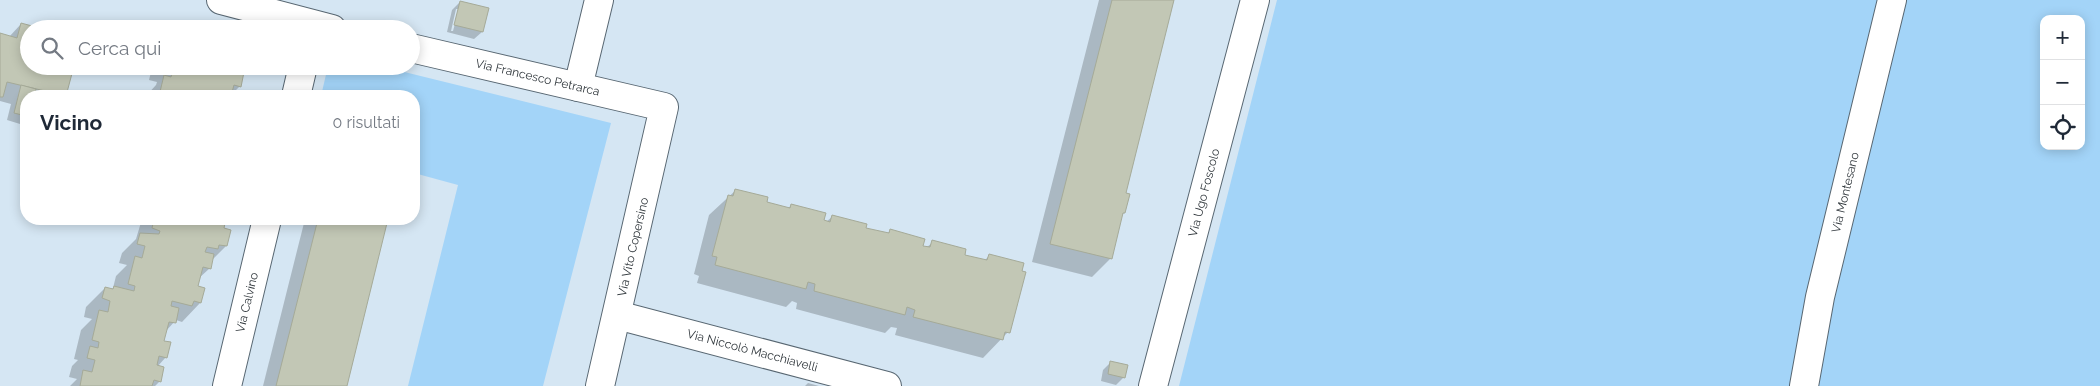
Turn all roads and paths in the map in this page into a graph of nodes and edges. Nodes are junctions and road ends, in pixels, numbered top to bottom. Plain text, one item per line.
1 (221, 0) edge
2 (599, 0) edge
3 (1255, 0) edge
4 (1892, 0) edge
5 (294, 20) edge
6 (420, 50) edge
7 (301, 75) edge
8 (578, 87) junction
9 (297, 90) edge
10 (664, 107) joint
11 (266, 225) edge
12 (617, 316) junction
13 (227, 386) edge
14 (600, 386) edge
15 (887, 386) edge
16 (1153, 386) edge
17 (1804, 386) edge

1 - 5 street
2 - 8 street
3 - 16 street, Via Ugo Foscolo
4 - 17 street, Via Montesano
6 - 8 street, Via Francesco Petrarca
7 - 9 street
8 - 10 street, Via Francesco Petrarca
10 - 12 street, Via Vito Copersino
11 - 13 street, Via Calvino
12 - 14 street, Via Vito Copersino
12 - 15 street, Via Niccolò Macchiavelli

